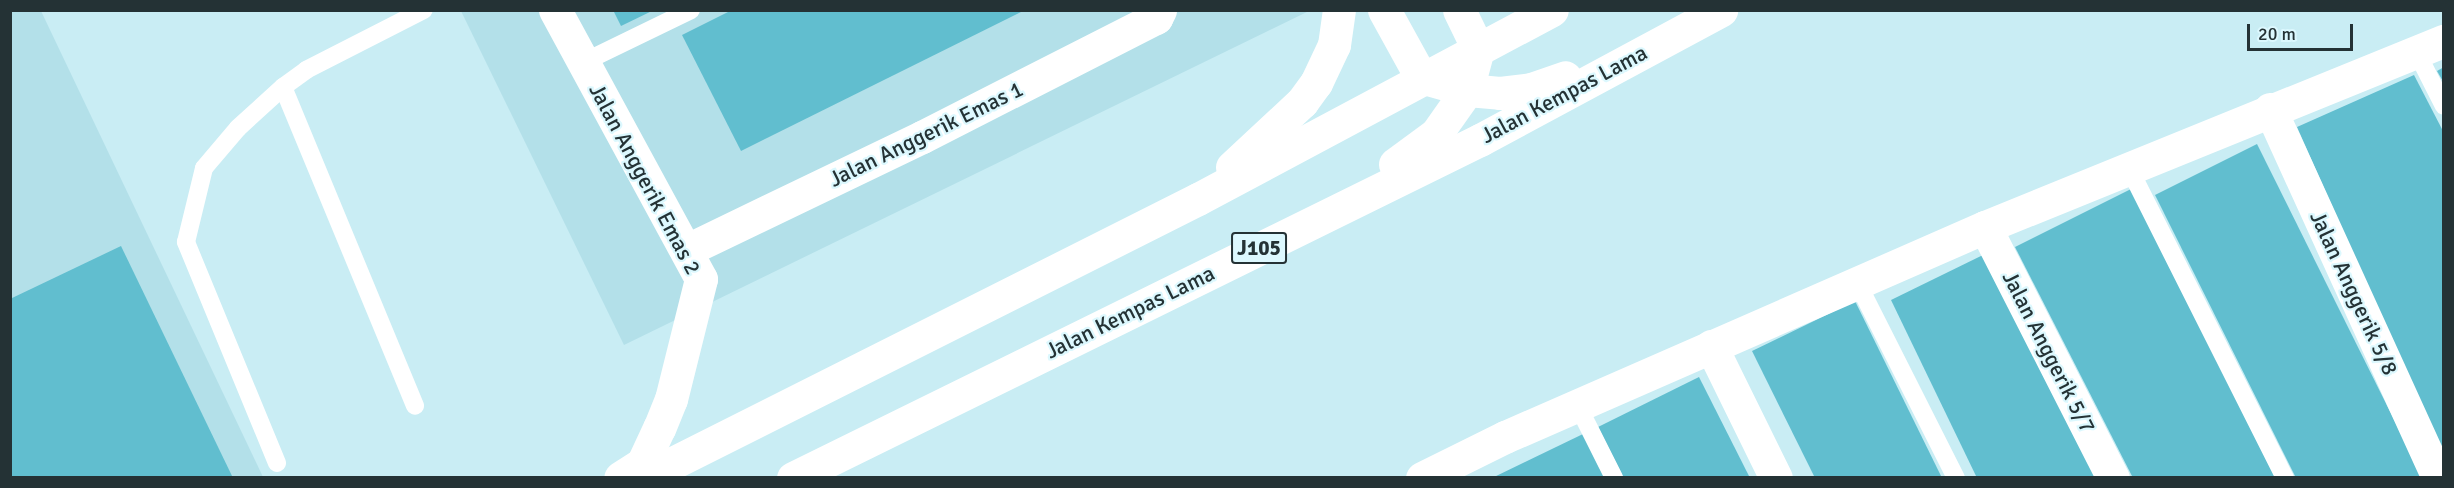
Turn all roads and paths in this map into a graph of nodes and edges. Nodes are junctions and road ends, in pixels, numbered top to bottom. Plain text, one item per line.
1 (424, 10) edge
2 (555, 10) edge
3 (691, 10) edge
4 (1160, 10) edge
5 (1339, 10) edge
6 (1384, 10) edge
7 (1459, 10) edge
8 (1552, 10) edge
9 (1717, 13) edge
10 (2430, 47) edge
11 (1478, 49) junction
12 (582, 63) junction
13 (1421, 77) junction
14 (283, 87) junction
15 (1467, 90) junction
16 (2444, 106) edge
17 (2270, 109) junction
18 (2129, 168) junction
19 (1198, 199) junction
20 (1984, 227) junction
21 (1269, 244) junction
22 (687, 250) junction
23 (1858, 284) junction
24 (1711, 346) junction
25 (415, 406) dead end
26 (1578, 406) junction
27 (277, 463) dead end
28 (1430, 476) edge
29 (620, 477) edge
30 (643, 477) edge
31 (793, 477) edge
32 (1614, 477) edge
33 (1776, 477) edge
34 (1956, 477) edge
35 (2113, 477) edge
36 (2285, 477) edge
37 (2438, 477) edge

1 - 14 lane
2 - 12 main road, Jalan Anggerik Emas 2
3 - 12 lane
4 - 22 main road, Jalan Anggerik Emas 1
5 - 19 main road
6 - 13 main road
7 - 11 main road
8 - 11 main road
9 - 15 main road
9 - 21 main road, Jalan Kempas Lama / J105
10 - 16 lane
10 - 17 main road
11 - 13 main road
11 - 15 main road
12 - 22 main road, Jalan Anggerik Emas 2
13 - 15 main road
13 - 19 main road
14 - 25 lane
14 - 27 lane
15 - 21 main road
17 - 18 main road
17 - 37 main road, Jalan Anggerik 5/8
18 - 20 main road
18 - 36 lane
19 - 30 main road
20 - 23 main road
20 - 35 main road, Jalan Anggerik 5/7
21 - 31 main road, Jalan Kempas Lama / J105
22 - 29 main road, Jalan Anggerik Emas 2
23 - 24 main road
23 - 34 lane
24 - 26 main road
24 - 33 main road
26 - 28 main road
26 - 32 lane

